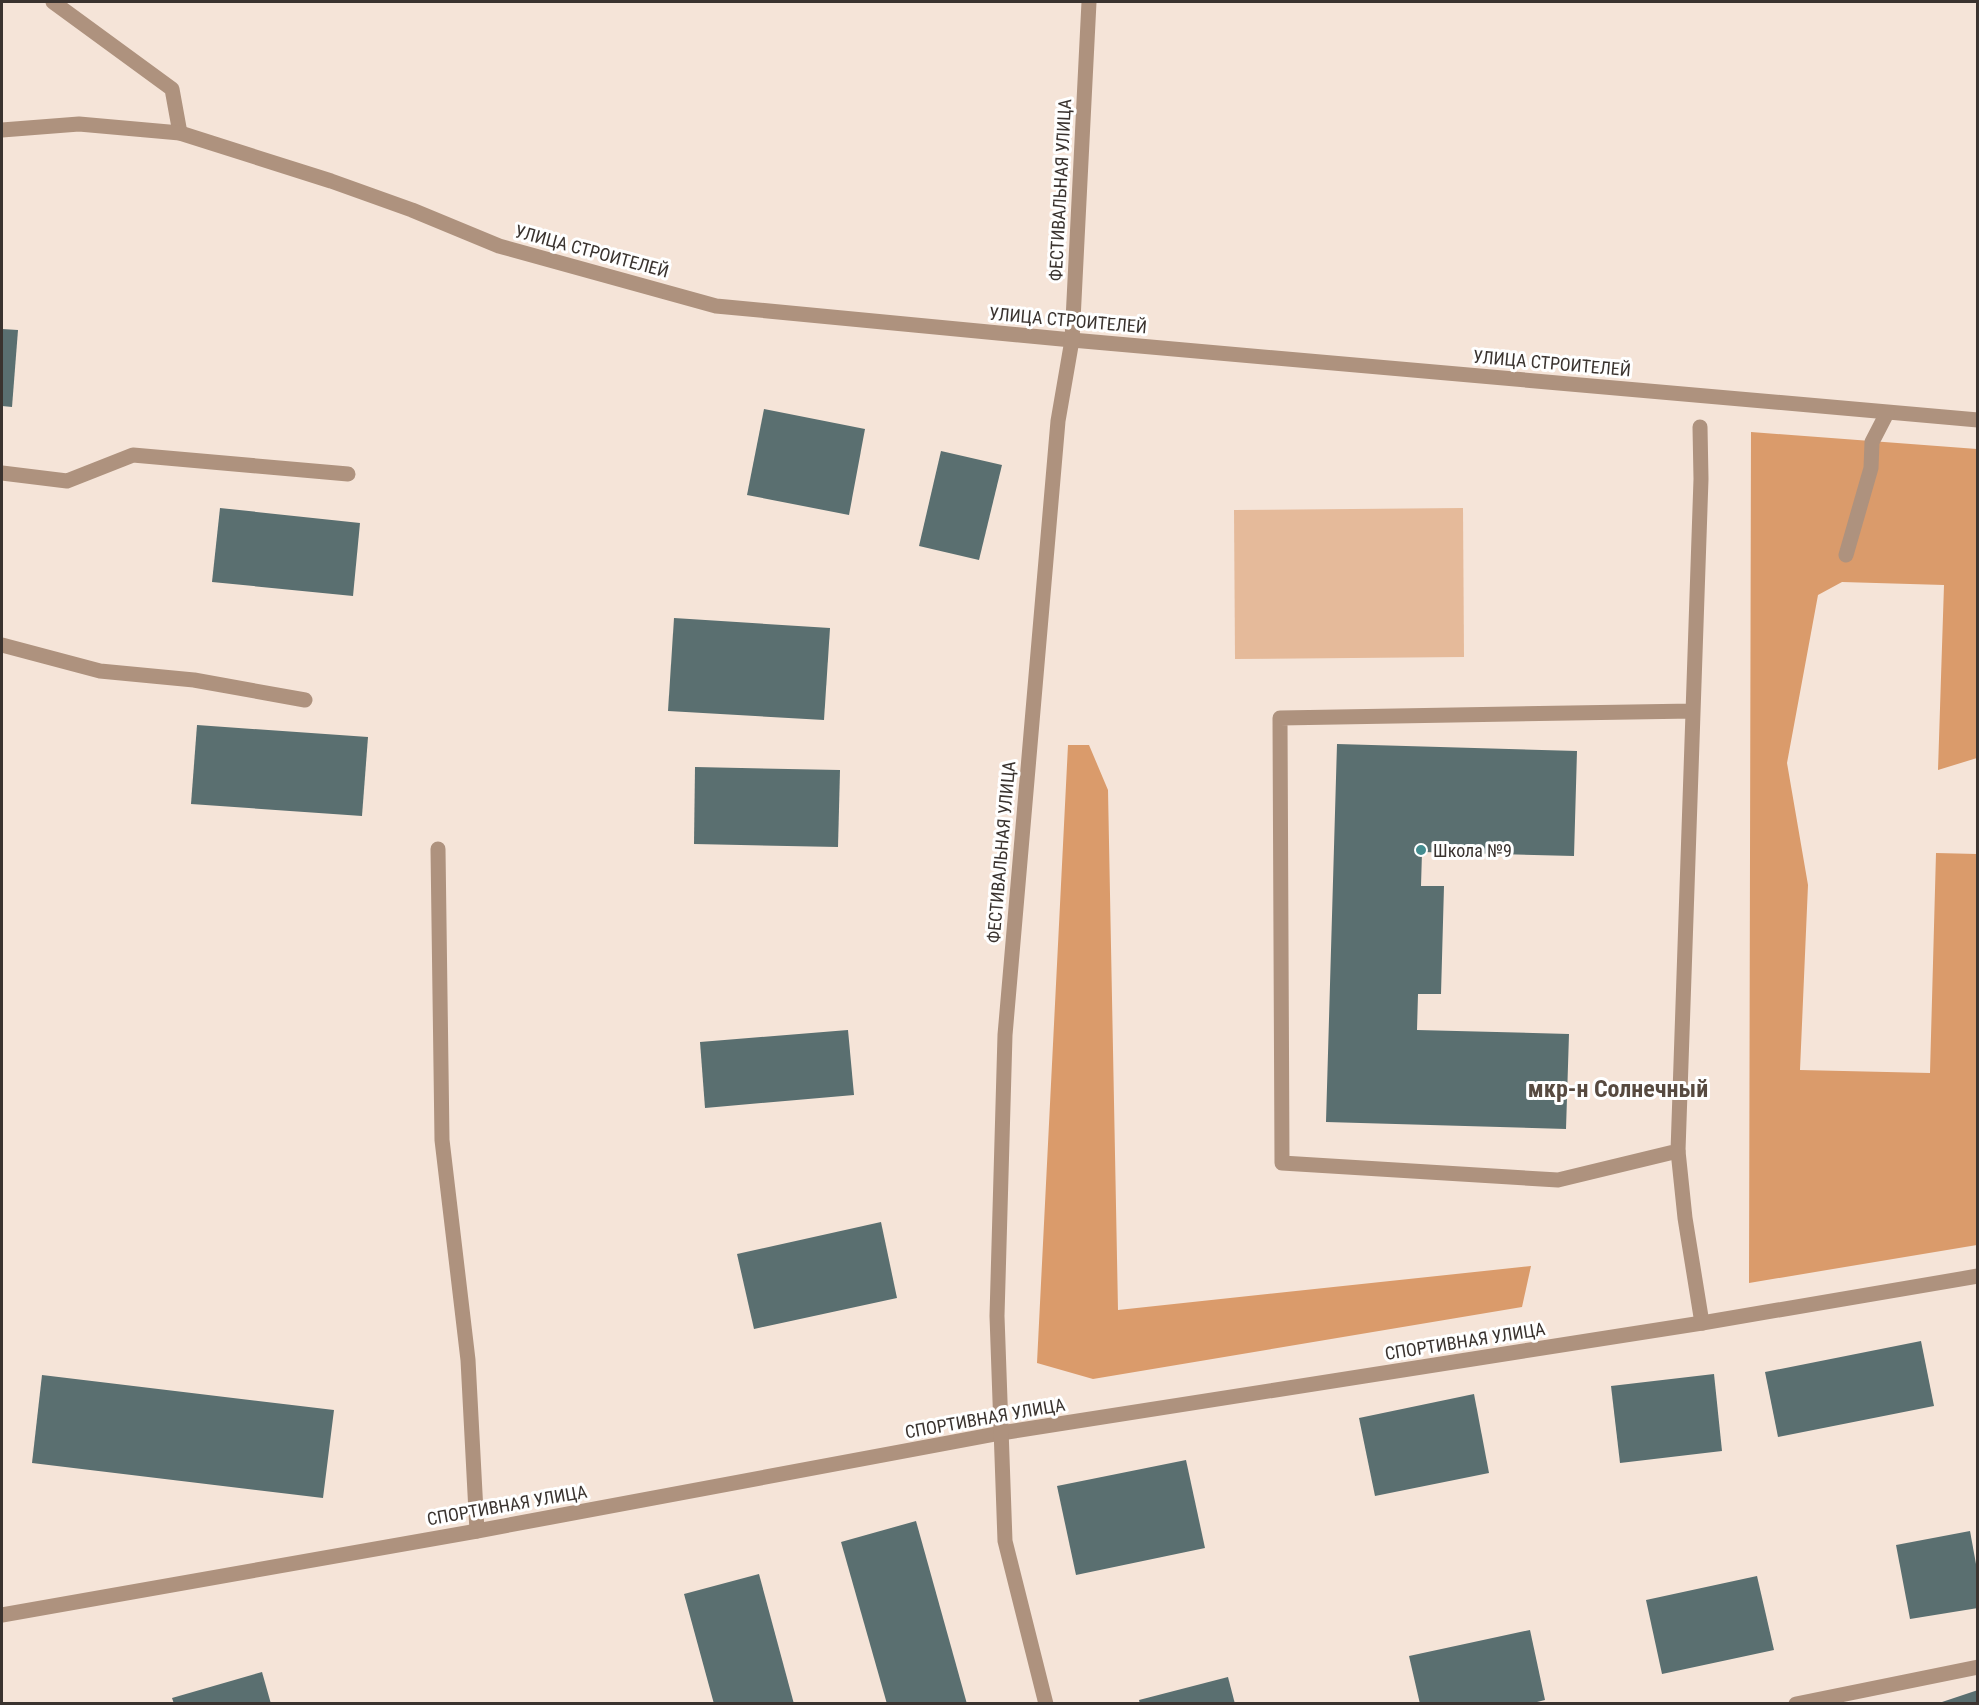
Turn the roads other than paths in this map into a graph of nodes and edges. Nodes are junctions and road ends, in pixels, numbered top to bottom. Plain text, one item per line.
1 (52, 2) edge
2 (1089, 2) edge
3 (2, 130) edge
4 (180, 133) junction
5 (1072, 340) junction
6 (1887, 413) junction
7 (1977, 420) edge
8 (1700, 427) dead end
9 (2, 473) edge
10 (348, 474) dead end
11 (1846, 555) dead end
12 (2, 645) edge
13 (305, 700) dead end
14 (1693, 711) junction
15 (438, 849) dead end
16 (1678, 1151) junction
17 (1977, 1276) edge
18 (1702, 1323) junction
19 (1001, 1433) junction
20 (477, 1531) junction
21 (2, 1615) edge
22 (1977, 1667) edge
23 (1046, 1704) edge
24 (1796, 1704) edge

1 - 4 street
2 - 5 street, ФЕСТИВАЛЬНАЯ УЛИЦА
3 - 4 street, УЛИЦА СТРОИТЕЛЕЙ
4 - 5 street, УЛИЦА СТРОИТЕЛЕЙ
5 - 6 street, УЛИЦА СТРОИТЕЛЕЙ
5 - 19 street, ФЕСТИВАЛЬНАЯ УЛИЦА
6 - 7 street, УЛИЦА СТРОИТЕЛЕЙ
6 - 11 street
8 - 14 street
9 - 10 street
12 - 13 street
14 - 16 street
14 - 16 street
15 - 20 street
16 - 18 street
17 - 18 street, СПОРТИВНАЯ УЛИЦА
18 - 19 street, СПОРТИВНАЯ УЛИЦА
19 - 20 street, СПОРТИВНАЯ УЛИЦА
19 - 23 street, ФЕСТИВАЛЬНАЯ УЛИЦА
20 - 21 street, СПОРТИВНАЯ УЛИЦА
22 - 24 street

